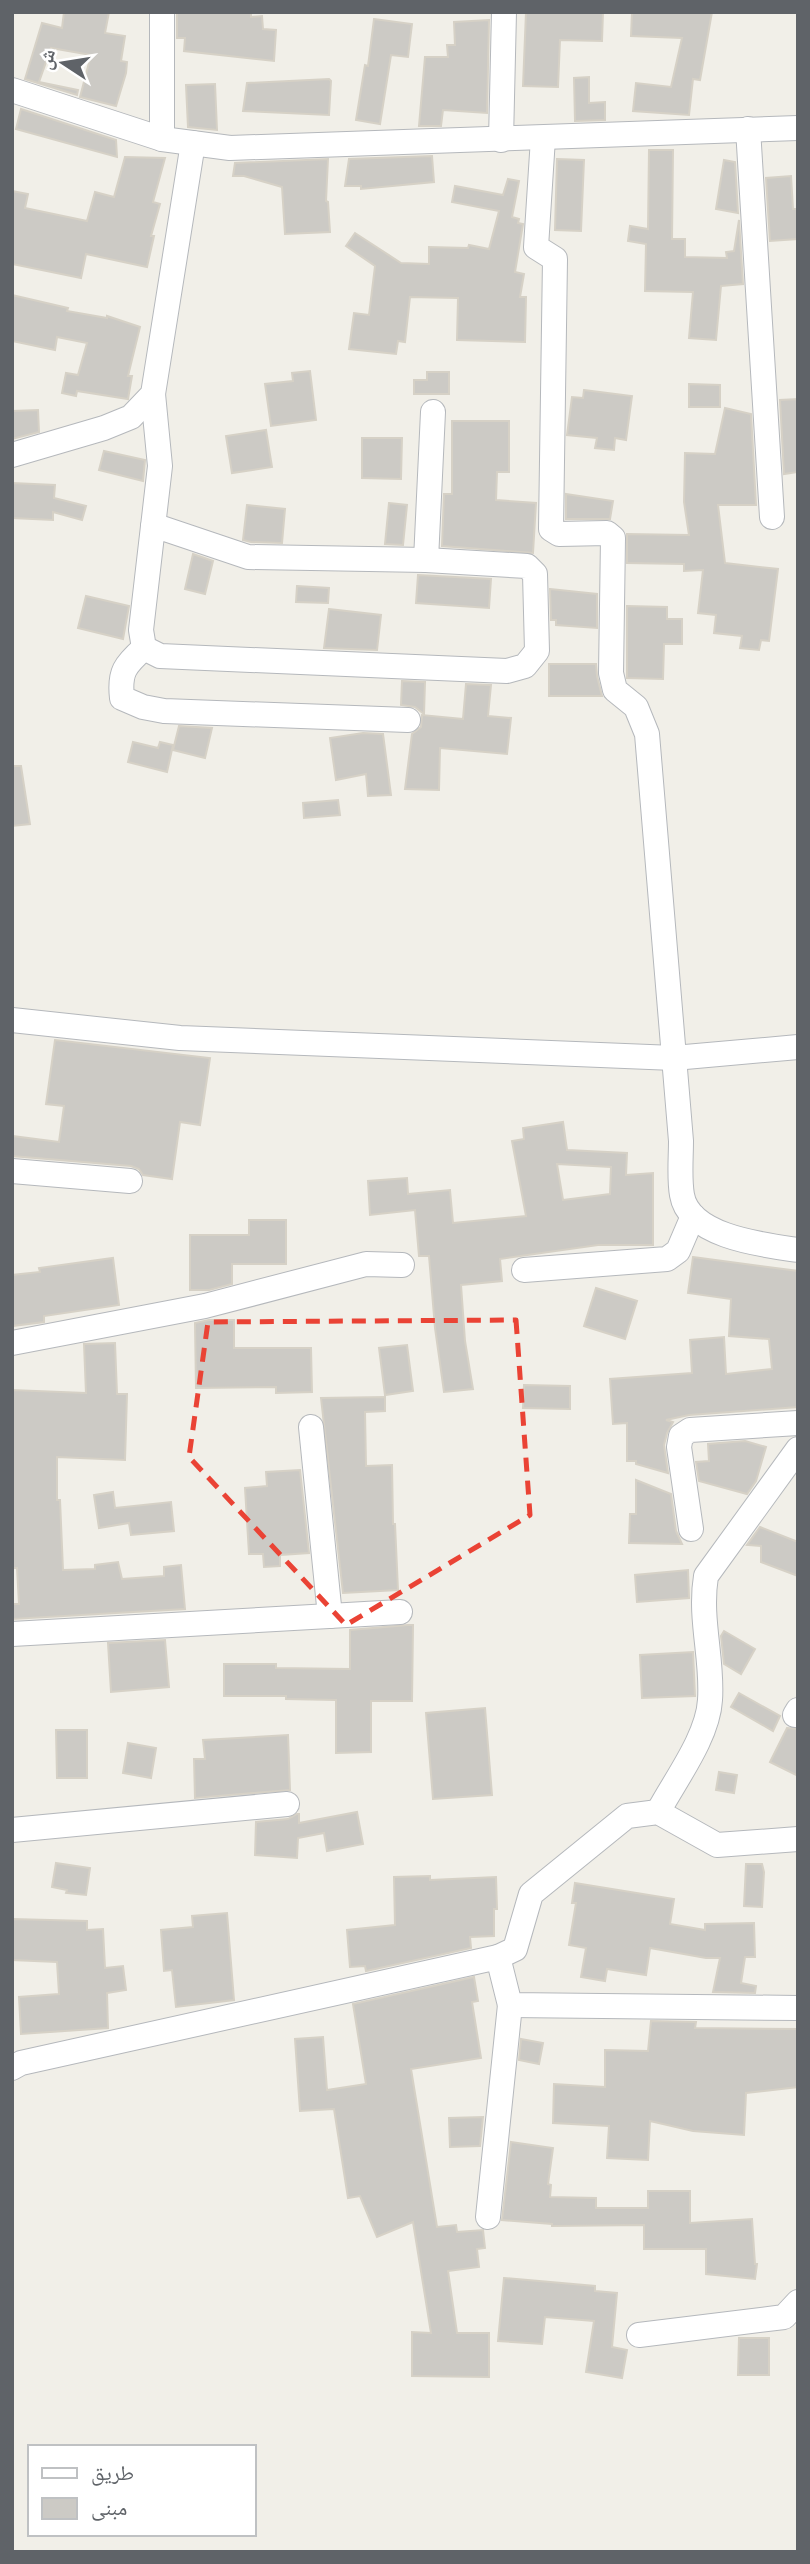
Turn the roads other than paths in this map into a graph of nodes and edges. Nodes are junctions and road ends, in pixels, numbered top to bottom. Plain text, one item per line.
1 (162, 12) edge
2 (504, 12) edge
3 (12, 90) edge
4 (798, 128) edge
5 (748, 130) junction
6 (543, 138) junction
7 (162, 139) junction
8 (502, 140) junction
9 (192, 143) junction
10 (153, 394) junction
11 (433, 412) dead end
12 (12, 455) edge
13 (772, 517) dead end
14 (153, 525) junction
15 (426, 560) junction
16 (144, 648) junction
17 (408, 720) dead end
18 (12, 1020) edge
19 (798, 1047) edge
20 (674, 1058) junction
21 (12, 1171) edge
22 (130, 1181) dead end
23 (693, 1216) junction
24 (798, 1250) edge
25 (402, 1265) dead end
26 (524, 1270) dead end
27 (12, 1343) edge
28 (798, 1423) edge
29 (311, 1427) dead end
30 (798, 1449) edge
31 (691, 1529) dead end
32 (400, 1612) dead end
33 (330, 1616) junction
34 (12, 1634) edge
35 (287, 1804) dead end
36 (658, 1812) junction
37 (12, 1830) edge
38 (798, 1839) edge
39 (498, 1957) junction
40 (509, 2005) junction
41 (798, 2008) edge
42 (12, 2068) edge
43 (488, 2217) dead end
44 (798, 2302) edge
45 (639, 2335) dead end

1 - 7 street
2 - 8 street
3 - 7 street
4 - 5 street
5 - 6 street
5 - 13 street
6 - 8 street
6 - 20 street
7 - 9 street
8 - 9 street
9 - 10 street
10 - 12 street
10 - 14 street
11 - 15 street
14 - 15 street
14 - 16 street
15 - 16 street
16 - 17 street
18 - 20 street
19 - 20 street
20 - 23 street
21 - 22 street
23 - 24 street
23 - 26 street
25 - 27 street
28 - 31 street
29 - 33 street
30 - 36 street
32 - 33 street
33 - 34 street
35 - 37 street
36 - 38 street
36 - 39 street
39 - 40 street
39 - 42 street
40 - 41 street
40 - 43 street
44 - 45 street

